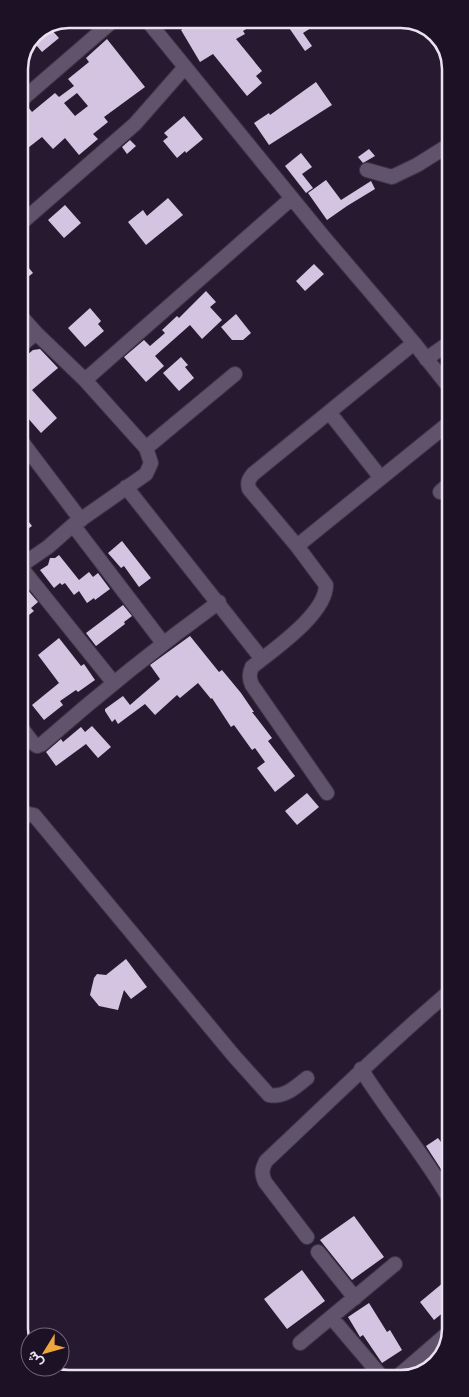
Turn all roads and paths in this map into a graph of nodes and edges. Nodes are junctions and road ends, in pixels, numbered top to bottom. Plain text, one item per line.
1 (105, 28) edge
2 (154, 28) edge
3 (185, 67) junction
4 (28, 94) edge
5 (442, 149) edge
6 (367, 170) dead end
7 (292, 198) junction
8 (28, 217) edge
9 (28, 324) edge
10 (36, 333) junction
11 (28, 340) edge
12 (414, 343) junction
13 (442, 348) edge
14 (426, 358) junction
15 (235, 374) dead end
16 (442, 378) edge
17 (84, 380) junction
18 (329, 412) junction
19 (442, 429) edge
20 (146, 448) junction
21 (28, 451) edge
22 (381, 478) junction
23 (126, 487) junction
24 (77, 522) junction
25 (297, 546) junction
26 (28, 561) edge
27 (28, 576) edge
28 (219, 602) junction
29 (163, 642) junction
30 (262, 659) junction
31 (113, 682) junction
32 (28, 736) edge
33 (327, 793) dead end
34 (28, 815) edge
35 (442, 998) edge
36 (361, 1069) junction
37 (307, 1078) dead end
38 (442, 1187) edge
39 (307, 1237) dead end
40 (318, 1252) dead end
41 (395, 1264) dead end
42 (355, 1298) junction
43 (331, 1317) junction
44 (439, 1340) edge
45 (300, 1344) dead end
46 (406, 1369) edge
47 (376, 1370) edge

1 - 4 street
2 - 3 street
3 - 7 street
3 - 8 street
5 - 6 street
7 - 12 street
7 - 17 street
9 - 10 street
10 - 11 street
10 - 17 street
12 - 14 street
12 - 18 street
13 - 14 street
14 - 16 street
15 - 20 street
17 - 20 street
18 - 22 street
18 - 25 street
19 - 22 street
20 - 23 street
21 - 24 street
22 - 25 street
23 - 24 street
23 - 28 street
24 - 26 street
24 - 29 street
25 - 30 street
27 - 31 street
28 - 29 street
28 - 30 street
29 - 31 street
30 - 33 street
31 - 32 street
34 - 37 street
35 - 36 street
36 - 38 street
36 - 39 street
40 - 42 street
41 - 42 street
42 - 43 street
43 - 45 street
43 - 47 street
44 - 46 street

